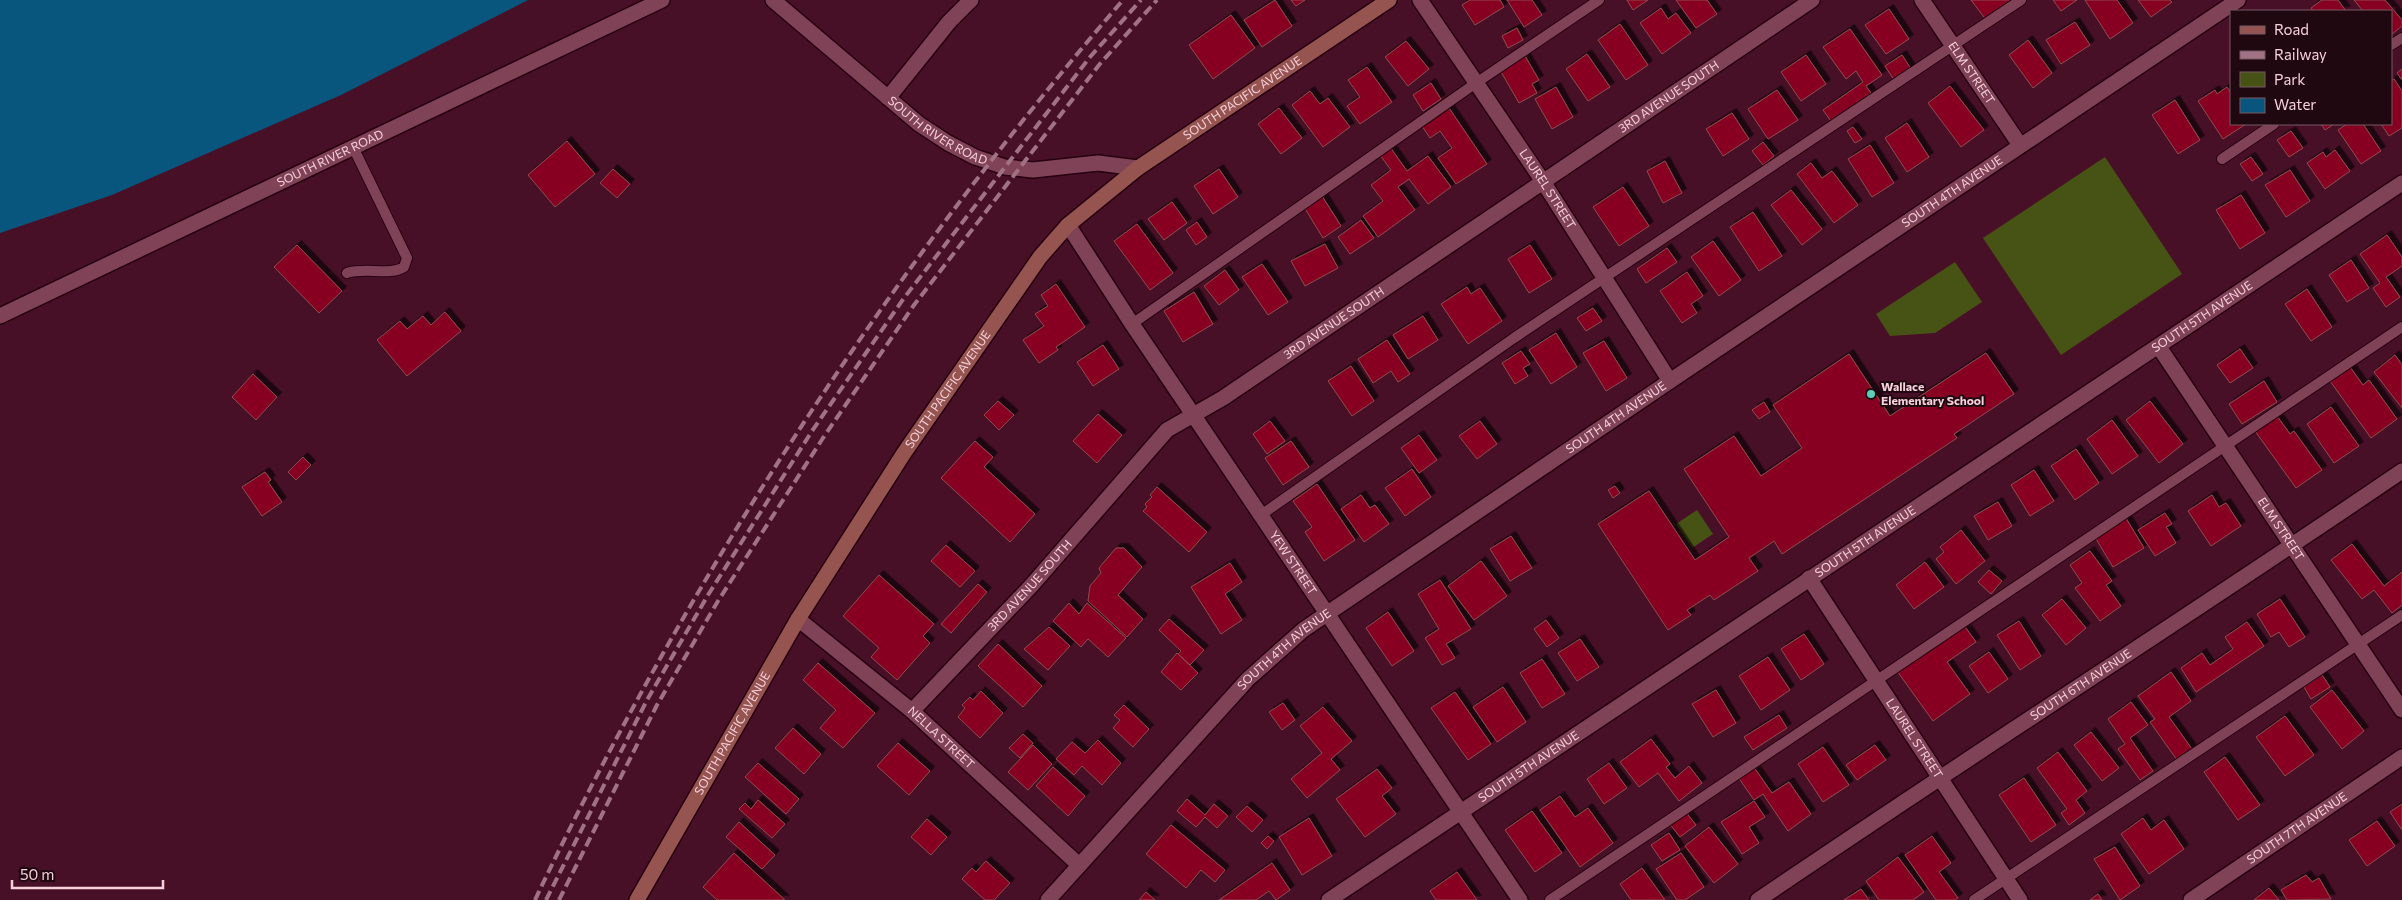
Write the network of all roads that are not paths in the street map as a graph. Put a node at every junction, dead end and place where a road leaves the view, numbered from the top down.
1 (662, 0) edge
2 (773, 0) edge
3 (971, 0) edge
4 (1389, 0) edge
5 (1420, 0) edge
6 (1600, 0) edge
7 (1812, 0) edge
8 (1922, 0) edge
9 (2021, 0) edge
10 (2238, 0) edge
11 (1953, 46) junction
12 (1476, 83) junction
13 (888, 98) junction
14 (2273, 125) edge
15 (2020, 145) junction
16 (353, 147) junction
17 (2222, 159) dead end
18 (1138, 168) junction
19 (1542, 180) junction
20 (2402, 183) edge
21 (1068, 225) junction
22 (347, 273) dead end
23 (1604, 278) junction
24 (0, 316) edge
25 (1132, 324) junction
26 (2402, 327) edge
27 (2159, 347) junction
28 (1670, 380) junction
29 (1194, 414) junction
30 (2225, 447) junction
31 (2402, 471) edge
32 (1261, 515) junction
33 (2292, 546) junction
34 (1809, 578) junction
35 (1328, 614) junction
36 (2402, 615) edge
37 (798, 619) junction
38 (2359, 645) junction
39 (1876, 679) junction
40 (2402, 710) edge
41 (912, 712) junction
42 (2402, 758) edge
43 (1939, 777) junction
44 (1462, 812) junction
45 (1079, 864) junction
46 (2006, 879) junction
47 (637, 900) edge
48 (1048, 900) edge
49 (1329, 900) edge
50 (1520, 900) edge
51 (1550, 900) edge
52 (1758, 900) edge
53 (1974, 900) edge
54 (2020, 900) edge
55 (2191, 900) edge

1 - 16 street, SOUTH RIVER ROAD
2 - 13 street, SOUTH RIVER ROAD
3 - 13 street
4 - 18 street, SOUTH PACIFIC AVENUE
5 - 12 street, LAUREL STREET
6 - 12 lane
7 - 19 street, 3RD AVENUE SOUTH
8 - 11 street, ELM STREET
9 - 11 lane
10 - 15 street, SOUTH 4TH AVENUE
11 - 15 street, ELM STREET
11 - 23 lane
12 - 19 street, LAUREL STREET
12 - 25 lane
13 - 18 street, SOUTH RIVER ROAD
14 - 17 lane
15 - 28 street, SOUTH 4TH AVENUE
16 - 22 lane
16 - 24 street, SOUTH RIVER ROAD
18 - 21 street, SOUTH PACIFIC AVENUE
19 - 23 street, LAUREL STREET
19 - 29 street, 3RD AVENUE SOUTH
20 - 27 street, SOUTH 5TH AVENUE
21 - 25 street, YEW STREET
21 - 37 street, SOUTH PACIFIC AVENUE
23 - 28 street, LAUREL STREET
23 - 32 lane
25 - 29 street, YEW STREET
26 - 30 lane
27 - 30 street, ELM STREET
27 - 34 street, SOUTH 5TH AVENUE
28 - 35 street, SOUTH 4TH AVENUE
29 - 32 street, YEW STREET
29 - 41 street, 3RD AVENUE SOUTH
30 - 33 street, ELM STREET
30 - 39 lane
31 - 33 street, SOUTH 6TH AVENUE
32 - 35 street, YEW STREET
33 - 38 street, ELM STREET
33 - 43 street, SOUTH 6TH AVENUE
34 - 39 street, LAUREL STREET
34 - 44 street, SOUTH 5TH AVENUE
35 - 44 street, YEW STREET
35 - 45 street, SOUTH 4TH AVENUE
36 - 38 lane
37 - 41 street, NELLA STREET
37 - 47 street, SOUTH PACIFIC AVENUE
38 - 40 street, ELM STREET
38 - 46 lane
39 - 43 street, LAUREL STREET
39 - 51 lane
41 - 45 street, NELLA STREET
42 - 55 street, SOUTH 7TH AVENUE
43 - 46 street, LAUREL STREET
43 - 52 street, SOUTH 6TH AVENUE
44 - 49 street, SOUTH 5TH AVENUE
44 - 50 street, YEW STREET
45 - 48 street, SOUTH 4TH AVENUE
46 - 53 lane
46 - 54 street, LAUREL STREET

